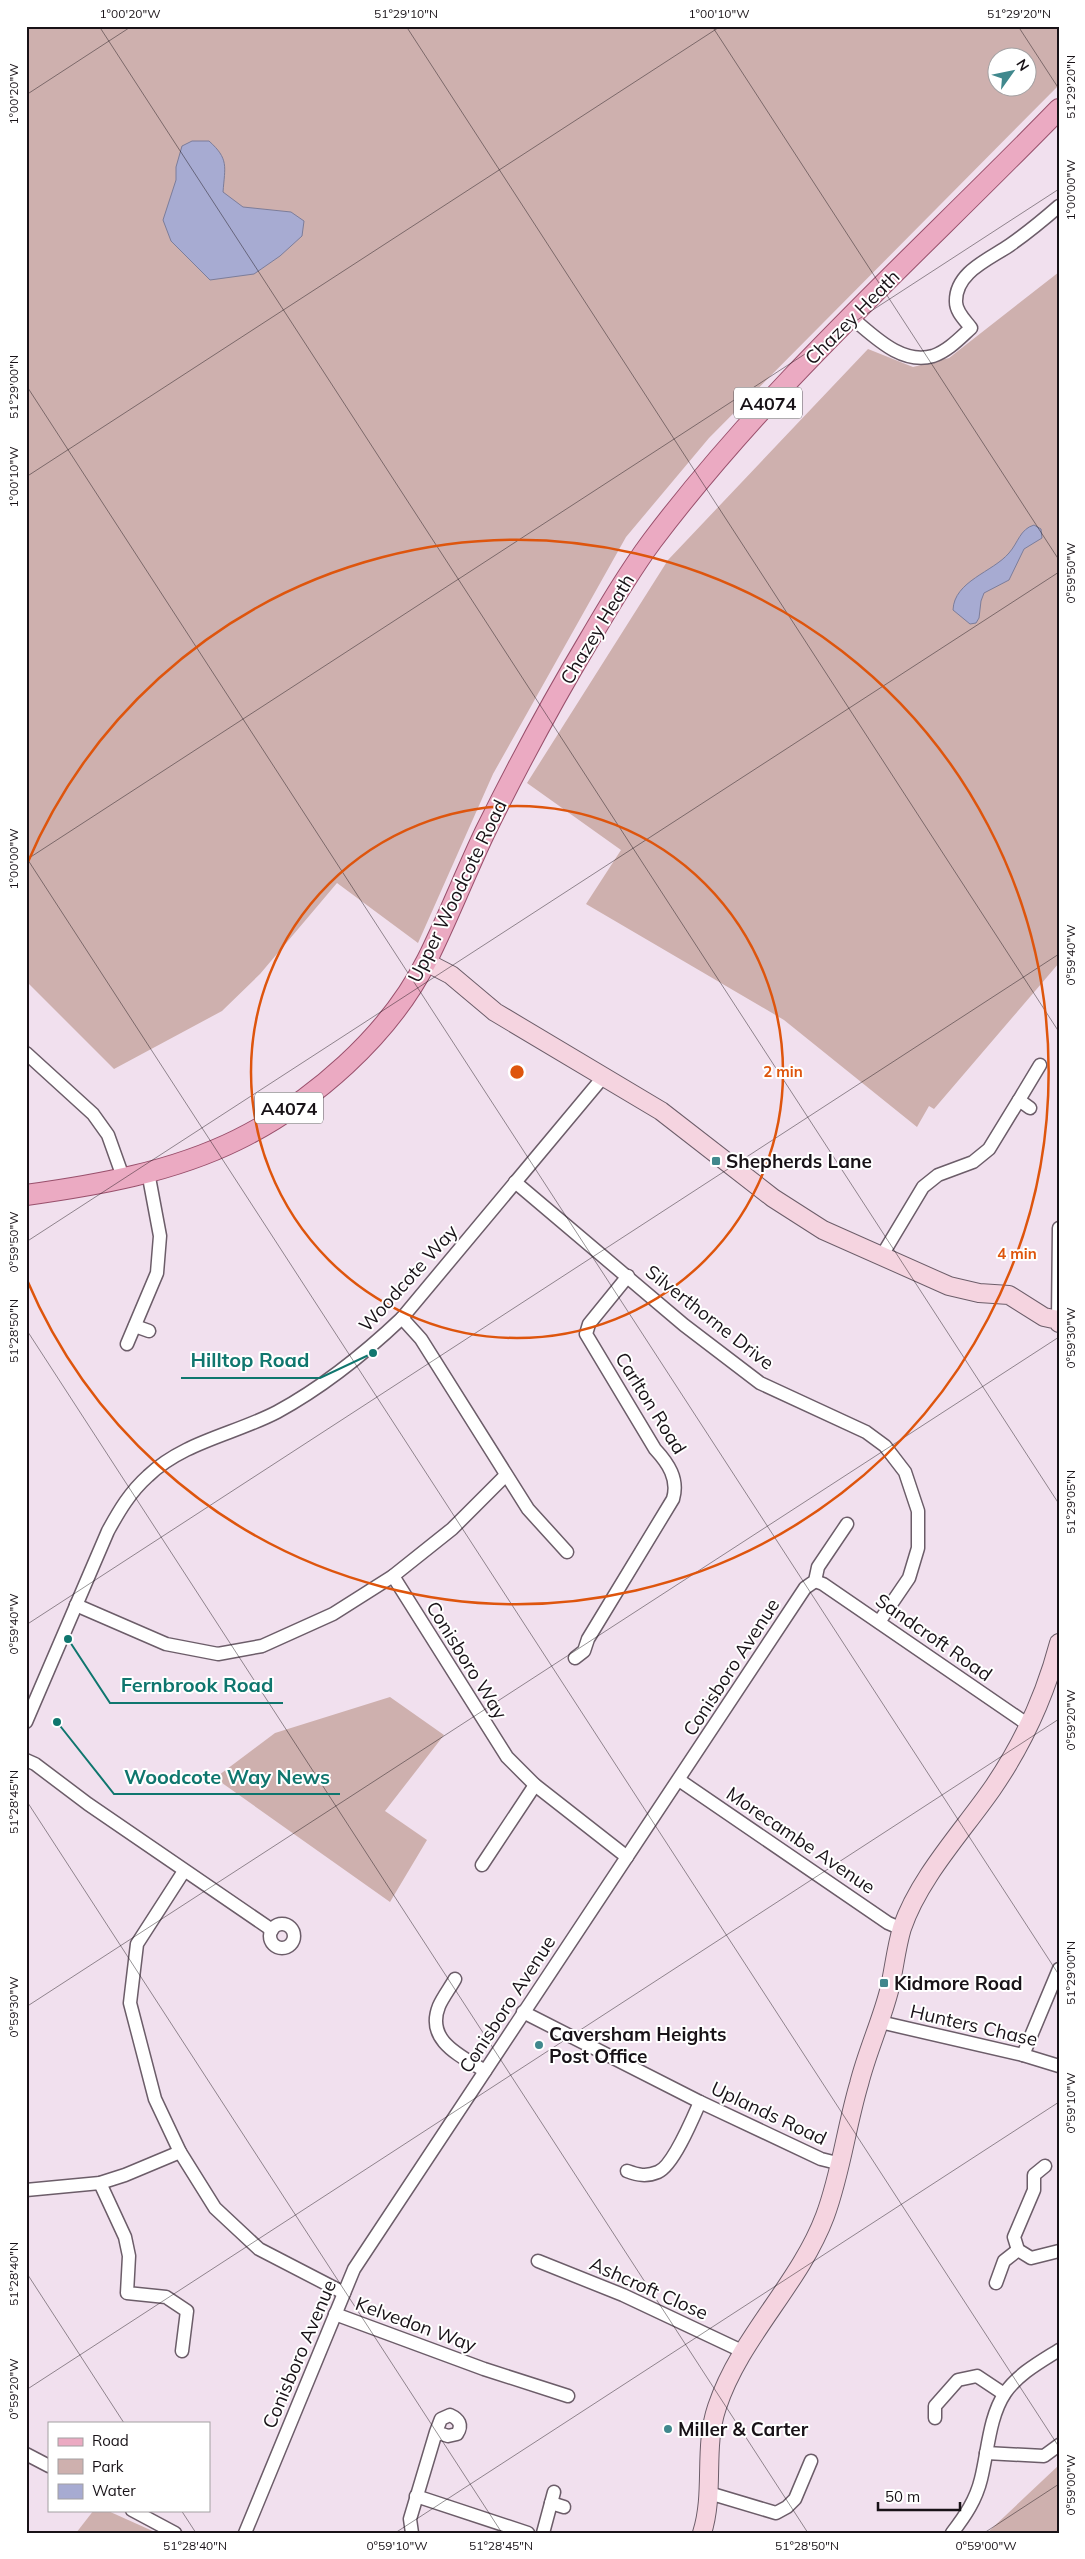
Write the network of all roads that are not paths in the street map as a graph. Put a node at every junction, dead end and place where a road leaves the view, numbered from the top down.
1 (1059, 109) edge
2 (1059, 206) edge
3 (852, 318) junction
4 (532, 740) joint
5 (426, 962) junction
6 (26, 1052) edge
7 (1040, 1065) dead end
8 (604, 1076) junction
9 (1019, 1100) junction
10 (1030, 1108) dead end
11 (148, 1172) junction
12 (123, 1177) junction
13 (516, 1182) junction
14 (26, 1195) edge
15 (1059, 1228) edge
16 (881, 1257) junction
17 (628, 1276) junction
18 (402, 1318) junction
19 (1058, 1322) edge
20 (135, 1326) junction
21 (149, 1331) dead end
22 (127, 1344) dead end
23 (506, 1475) junction
24 (846, 1524) dead end
25 (567, 1552) dead end
26 (393, 1576) junction
27 (816, 1581) junction
28 (76, 1605) junction
29 (878, 1622) junction
30 (1059, 1643) edge
31 (575, 1658) dead end
32 (26, 1722) edge
33 (1030, 1726) junction
34 (26, 1760) edge
35 (679, 1780) junction
36 (535, 1785) junction
37 (627, 1857) junction
38 (482, 1865) dead end
39 (184, 1872) junction
40 (902, 1929) junction
41 (272, 1930) dead end
42 (1059, 1970) edge
43 (455, 1979) dead end
44 (523, 2012) junction
45 (880, 2022) junction
46 (1023, 2055) junction
47 (1059, 2066) edge
48 (485, 2071) junction
49 (700, 2102) junction
50 (180, 2152) junction
51 (841, 2164) junction
52 (1045, 2166) dead end
53 (627, 2171) dead end
54 (100, 2183) junction
55 (26, 2190) edge
56 (1018, 2250) junction
57 (1059, 2251) edge
58 (538, 2261) dead end
59 (996, 2283) dead end
60 (344, 2294) junction
61 (336, 2314) junction
62 (1059, 2350) edge
63 (182, 2351) dead end
64 (744, 2352) junction
65 (1004, 2394) junction
66 (568, 2396) dead end
67 (935, 2418) dead end
68 (436, 2432) dead end
69 (1059, 2444) edge
70 (986, 2453) junction
71 (26, 2454) edge
72 (812, 2460) dead end
73 (48, 2465) edge
74 (709, 2493) junction
75 (416, 2496) junction
76 (556, 2500) dead end
77 (136, 2512) edge
78 (175, 2533) edge
79 (245, 2533) edge
80 (412, 2533) edge
81 (528, 2533) edge
82 (543, 2533) edge
83 (702, 2533) edge
84 (952, 2533) edge

1 - 3 main road, Chazey Heath / A4074
2 - 3 street
3 - 4 main road, Chazey Heath / A4074
4 - 5 main road, Upper Woodcote Road / A4074
5 - 8 street
5 - 11 main road, Upper Woodcote Road / A4074
6 - 12 street
7 - 9 street
8 - 13 street, Woodcote Way
8 - 16 street
9 - 10 street
9 - 16 street
11 - 12 main road, Upper Woodcote Road / A4074
11 - 20 street
12 - 14 main road, Upper Woodcote Road / A4074
13 - 17 street, Silverthorne Drive
13 - 18 street, Woodcote Way
15 - 19 street
16 - 19 street
17 - 29 street, Silverthorne Drive
17 - 31 street, Carlton Road
18 - 23 street
18 - 28 street, Woodcote Way
20 - 21 street
20 - 22 street
23 - 25 street
23 - 26 street
24 - 27 street, Conisboro Avenue
26 - 28 street
26 - 36 street, Conisboro Way
27 - 29 street, Sandcroft Road
27 - 35 street, Conisboro Avenue
28 - 32 street, Woodcote Way
29 - 33 street, Sandcroft Road
30 - 33 street
33 - 40 street
34 - 39 street
35 - 37 street, Conisboro Avenue
35 - 40 street, Morecambe Avenue
36 - 37 street, Conisboro Way
36 - 38 street
37 - 44 street, Conisboro Avenue
39 - 41 street
39 - 50 street
40 - 45 street
42 - 46 street
43 - 48 street
44 - 48 street, Conisboro Avenue
44 - 49 street, Uplands Road
45 - 46 street, Hunters Chase
45 - 51 street
46 - 47 street, Hunters Chase
48 - 60 street, Conisboro Avenue
49 - 51 street, Uplands Road
49 - 53 street
50 - 54 street
50 - 60 street
51 - 64 street
52 - 56 street
54 - 55 street
54 - 63 street
56 - 57 street
56 - 59 street
58 - 64 street, Ashcroft Close
60 - 61 street, Conisboro Avenue
61 - 66 street, Kelvedon Way
61 - 79 street, Conisboro Avenue
62 - 65 street
64 - 74 street
65 - 67 street
65 - 70 street
68 - 75 street
69 - 70 street
70 - 84 street
71 - 73 street
72 - 74 street
74 - 83 street
75 - 80 street
75 - 81 street
76 - 82 street
77 - 78 street

